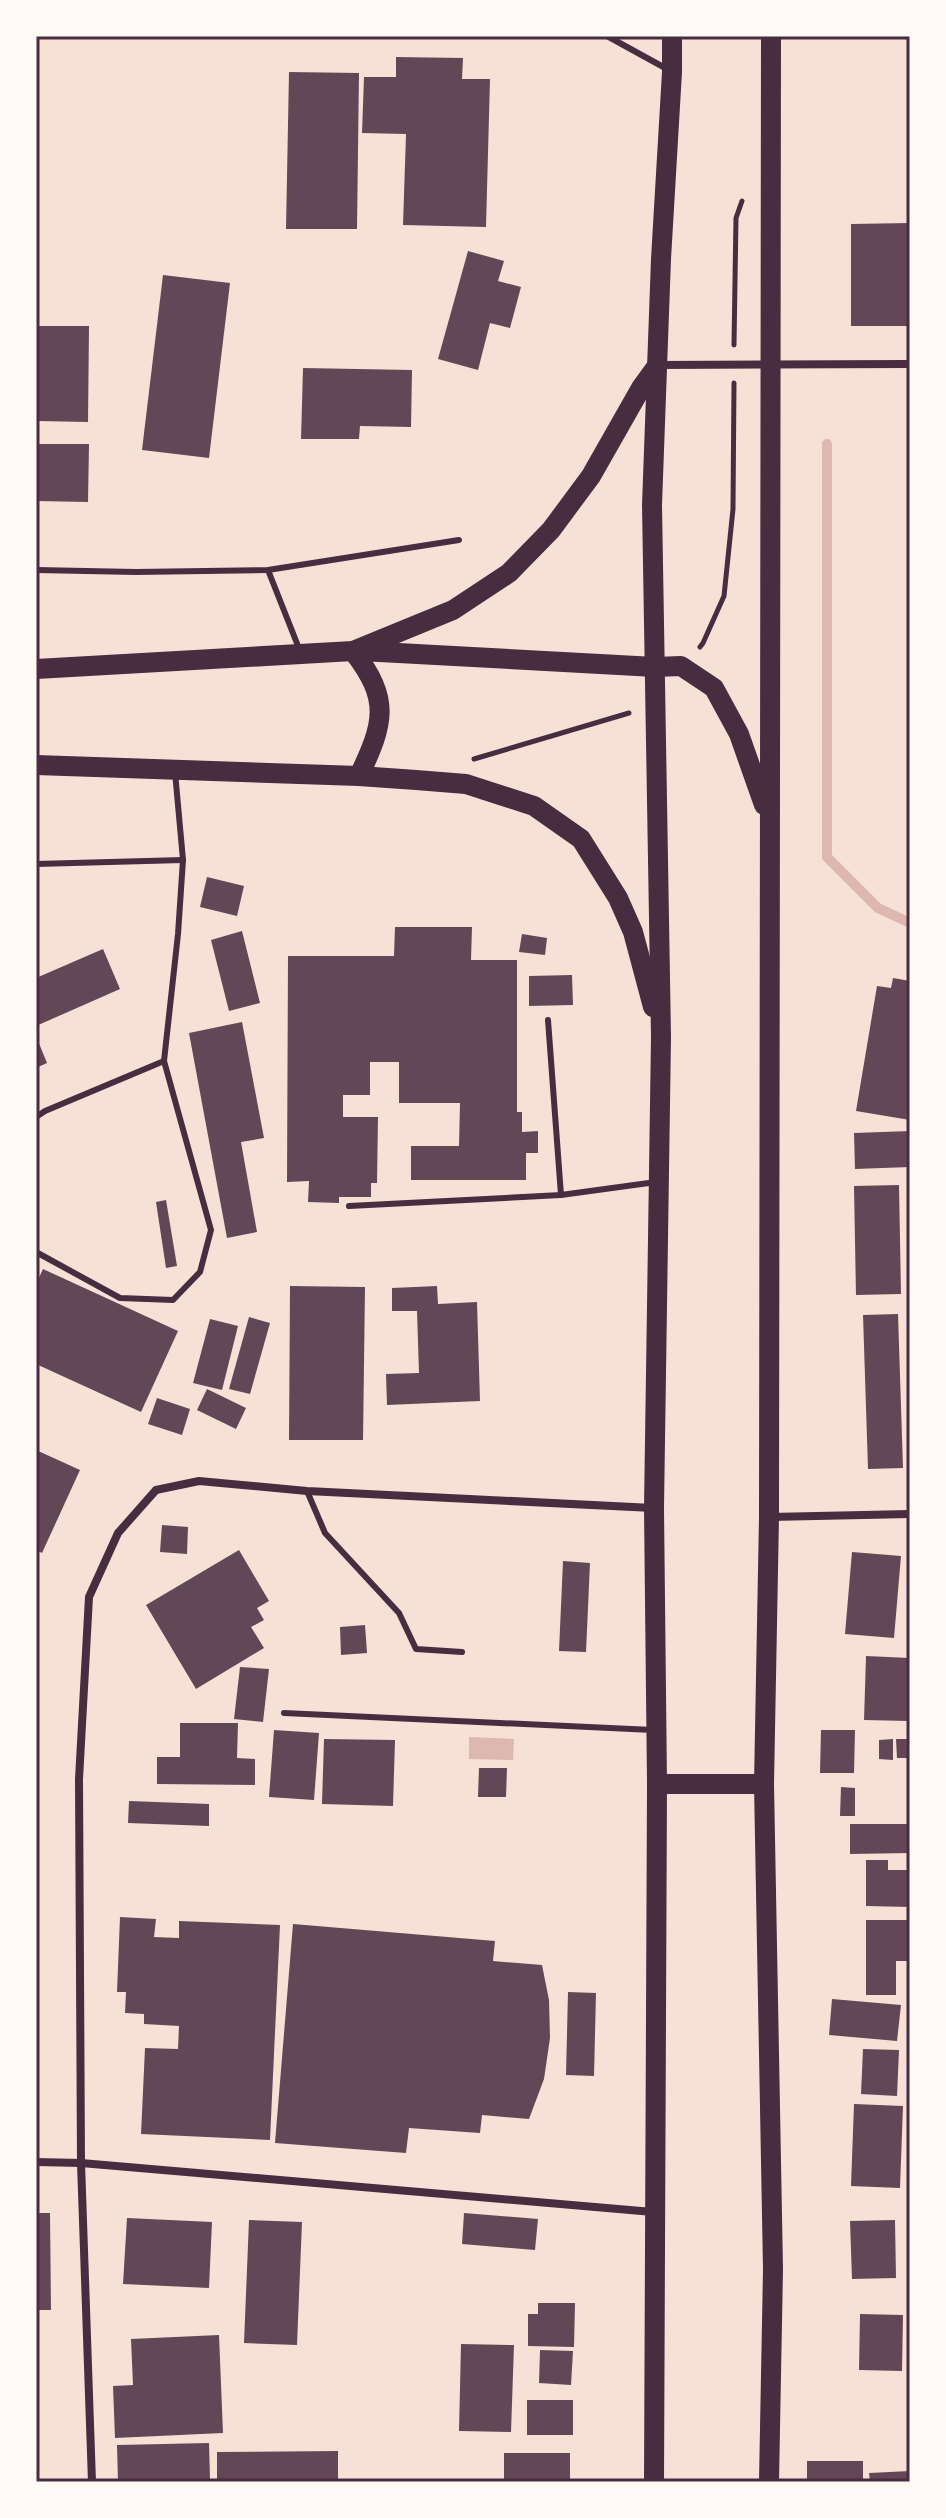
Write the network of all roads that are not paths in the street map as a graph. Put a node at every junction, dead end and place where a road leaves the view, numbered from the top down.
1 (607, 36) edge
2 (672, 36) edge
3 (771, 36) edge
4 (672, 72) junction
5 (770, 364) junction
6 (910, 364) edge
7 (657, 365) junction
8 (459, 540) dead end
9 (36, 570) edge
10 (268, 570) junction
11 (353, 651) junction
12 (302, 654) junction
13 (655, 667) junction
14 (36, 669) edge
15 (36, 765) edge
16 (175, 769) junction
17 (359, 776) junction
18 (770, 819) junction
19 (183, 860) junction
20 (36, 864) edge
21 (548, 1020) dead end
22 (661, 1037) junction
23 (164, 1061) junction
24 (36, 1117) edge
25 (660, 1181) junction
26 (561, 1195) junction
27 (349, 1206) dead end
28 (36, 1252) edge
29 (307, 1491) junction
30 (654, 1508) junction
31 (910, 1514) edge
32 (769, 1517) junction
33 (462, 1652) dead end
34 (284, 1713) dead end
35 (657, 1730) junction
36 (657, 1784) junction
37 (764, 1784) junction
38 (36, 2162) edge
39 (81, 2163) junction
40 (654, 2212) junction
41 (92, 2482) edge
42 (654, 2482) edge
43 (769, 2482) edge

1 - 4 lane
2 - 4 main road
3 - 5 main road
4 - 7 main road
5 - 6 street
5 - 7 street
5 - 18 main road
7 - 11 main road
7 - 13 main road
8 - 10 lane
9 - 10 lane
10 - 12 lane
11 - 12 main road
11 - 13 main road
11 - 17 main road
12 - 14 main road
13 - 18 main road
13 - 22 main road
15 - 16 main road
16 - 17 main road
16 - 19 lane
17 - 22 main road
18 - 32 main road
19 - 20 lane
19 - 23 lane
21 - 26 lane
22 - 25 main road
23 - 24 lane
23 - 28 lane
25 - 26 lane
25 - 30 main road
26 - 27 lane
29 - 30 street
29 - 33 lane
29 - 39 street
30 - 35 main road
31 - 32 street
32 - 37 main road
34 - 35 lane
35 - 36 main road
36 - 37 main road
36 - 40 main road
37 - 43 main road
38 - 39 street
39 - 40 street
39 - 41 street
40 - 42 main road

